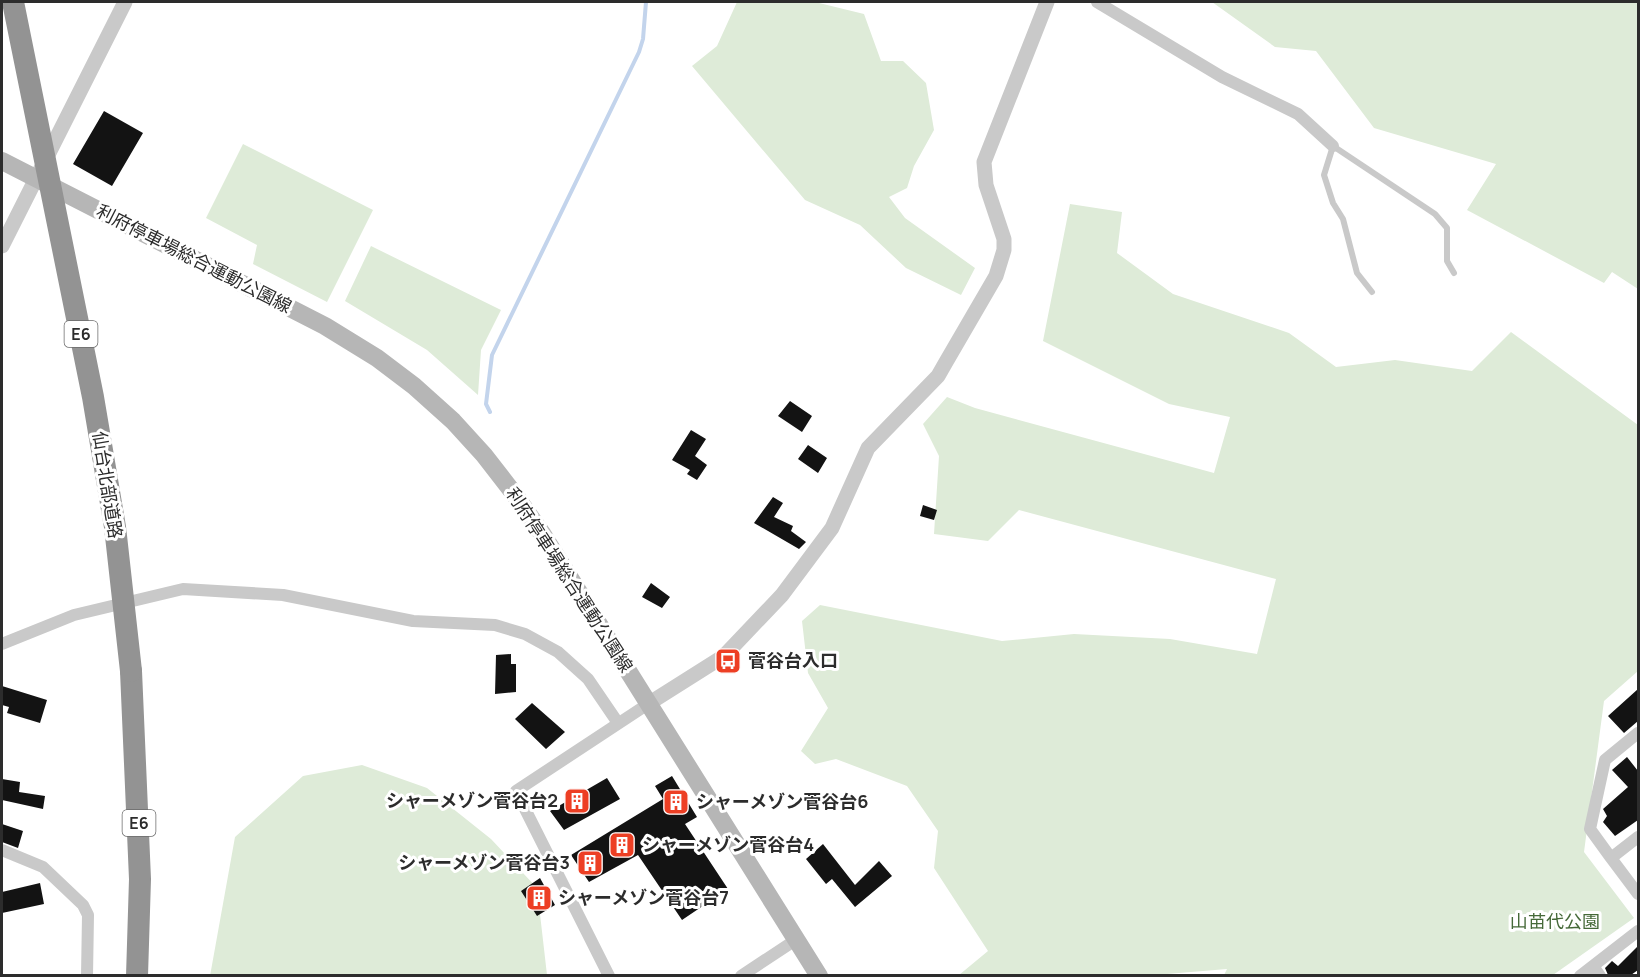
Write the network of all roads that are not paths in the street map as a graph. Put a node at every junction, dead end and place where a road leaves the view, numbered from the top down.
1 (13, 2) edge
2 (125, 2) edge
3 (1047, 2) edge
4 (1096, 2) edge
5 (1333, 146) junction
6 (2, 161) edge
7 (35, 178) junction
8 (2, 246) edge
9 (1454, 273) dead end
10 (1371, 292) dead end
11 (2, 644) edge
12 (648, 704) junction
13 (618, 723) junction
14 (1638, 733) edge
15 (1638, 837) edge
16 (2, 850) edge
17 (1611, 858) junction
18 (1638, 894) edge
19 (1638, 931) edge
20 (797, 939) junction
21 (1596, 970) edge
22 (87, 975) edge
23 (137, 975) edge
24 (609, 975) edge
25 (741, 975) edge
26 (819, 975) edge
27 (1580, 975) edge

1 - 23 highway, 仙台北部道路 / E6, bridge
2 - 7 street
3 - 12 street
4 - 5 street
5 - 9 lane
5 - 10 lane
6 - 7 main road, 利府停車場総合運動公園線
7 - 8 street
7 - 12 main road, 利府停車場総合運動公園線
11 - 13 street
12 - 13 street
12 - 20 main road, 利府停車場総合運動公園線
13 - 24 street
14 - 17 street
15 - 17 street
16 - 22 street
17 - 18 street
19 - 21 street
20 - 25 street
20 - 26 main road, 利府停車場総合運動公園線
21 - 27 street

